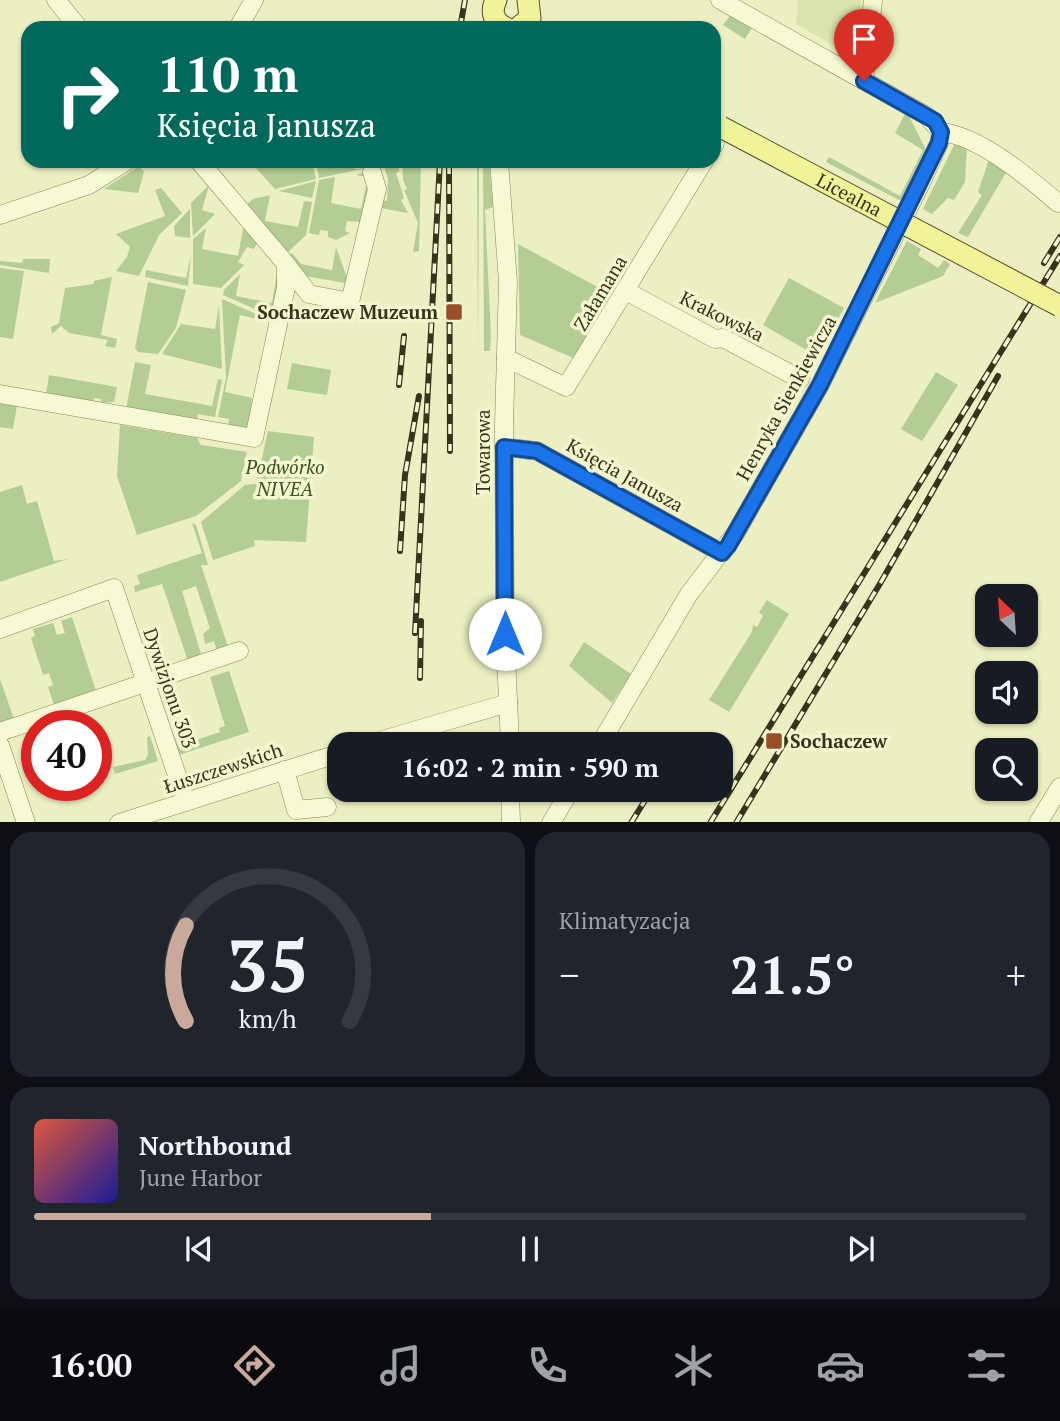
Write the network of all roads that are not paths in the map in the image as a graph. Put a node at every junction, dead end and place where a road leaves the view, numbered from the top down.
1 (57, 0) edge
2 (254, 0) edge
3 (529, 0) edge
4 (720, 0) edge
5 (873, 0) edge
6 (492, 1) edge
7 (74, 21) edge
8 (242, 21) edge
9 (499, 21) edge
10 (525, 21) edge
11 (864, 81) junction
12 (941, 132) junction
13 (721, 136) edge
14 (721, 136) edge
15 (116, 168) edge
16 (205, 168) edge
17 (500, 168) edge
18 (700, 168) edge
19 (372, 172) dead end
20 (1058, 203) edge
21 (0, 215) edge
22 (899, 227) junction
23 (286, 264) junction
24 (626, 291) junction
25 (309, 294) junction
26 (283, 297) junction
27 (1060, 306) edge
28 (506, 358) junction
29 (800, 379) dead end
30 (0, 394) edge
31 (504, 447) junction
32 (722, 553) junction
33 (0, 629) edge
34 (239, 651) dead end
35 (146, 682) junction
36 (508, 704) junction
37 (0, 732) edge
38 (411, 732) edge
39 (509, 732) edge
40 (607, 732) edge
41 (0, 745) edge
42 (327, 757) edge
43 (285, 770) junction
44 (1060, 788) edge
45 (186, 802) junction
46 (510, 802) edge
47 (563, 802) edge
48 (327, 807) dead end
49 (26, 822) edge
50 (119, 822) edge
51 (511, 822) edge
52 (551, 822) edge
53 (1038, 822) edge

1 - 7 street
2 - 8 street
3 - 10 main road
4 - 11 street
5 - 11 street
6 - 9 main road
11 - 12 street
12 - 20 street
12 - 22 street, Henryka Sienkiewicza
13 - 22 street, Licealna
14 - 27 main road, Licealna, bridge
15 - 21 street
16 - 23 street
17 - 28 street, Towarowa
18 - 24 street, Załamana
19 - 25 street
22 - 32 street, Henryka Sienkiewicza
23 - 25 street
23 - 26 street
24 - 28 street, Załamana
24 - 29 street, Krakowska
25 - 26 street
26 - 30 street
28 - 31 street, Towarowa
31 - 32 street, Księcia Janusza
31 - 36 street, Towarowa
32 - 40 street, Henryka Sienkiewicza
33 - 35 street, Dywizjonu 303
34 - 35 street
35 - 37 street
35 - 45 street, Dywizjonu 303
36 - 38 street
36 - 39 street, Towarowa
41 - 49 street
42 - 43 street, Łuszczewskich
43 - 45 street, Łuszczewskich
43 - 48 street
44 - 53 street
45 - 50 street, Łuszczewskich
46 - 51 street
47 - 52 street

